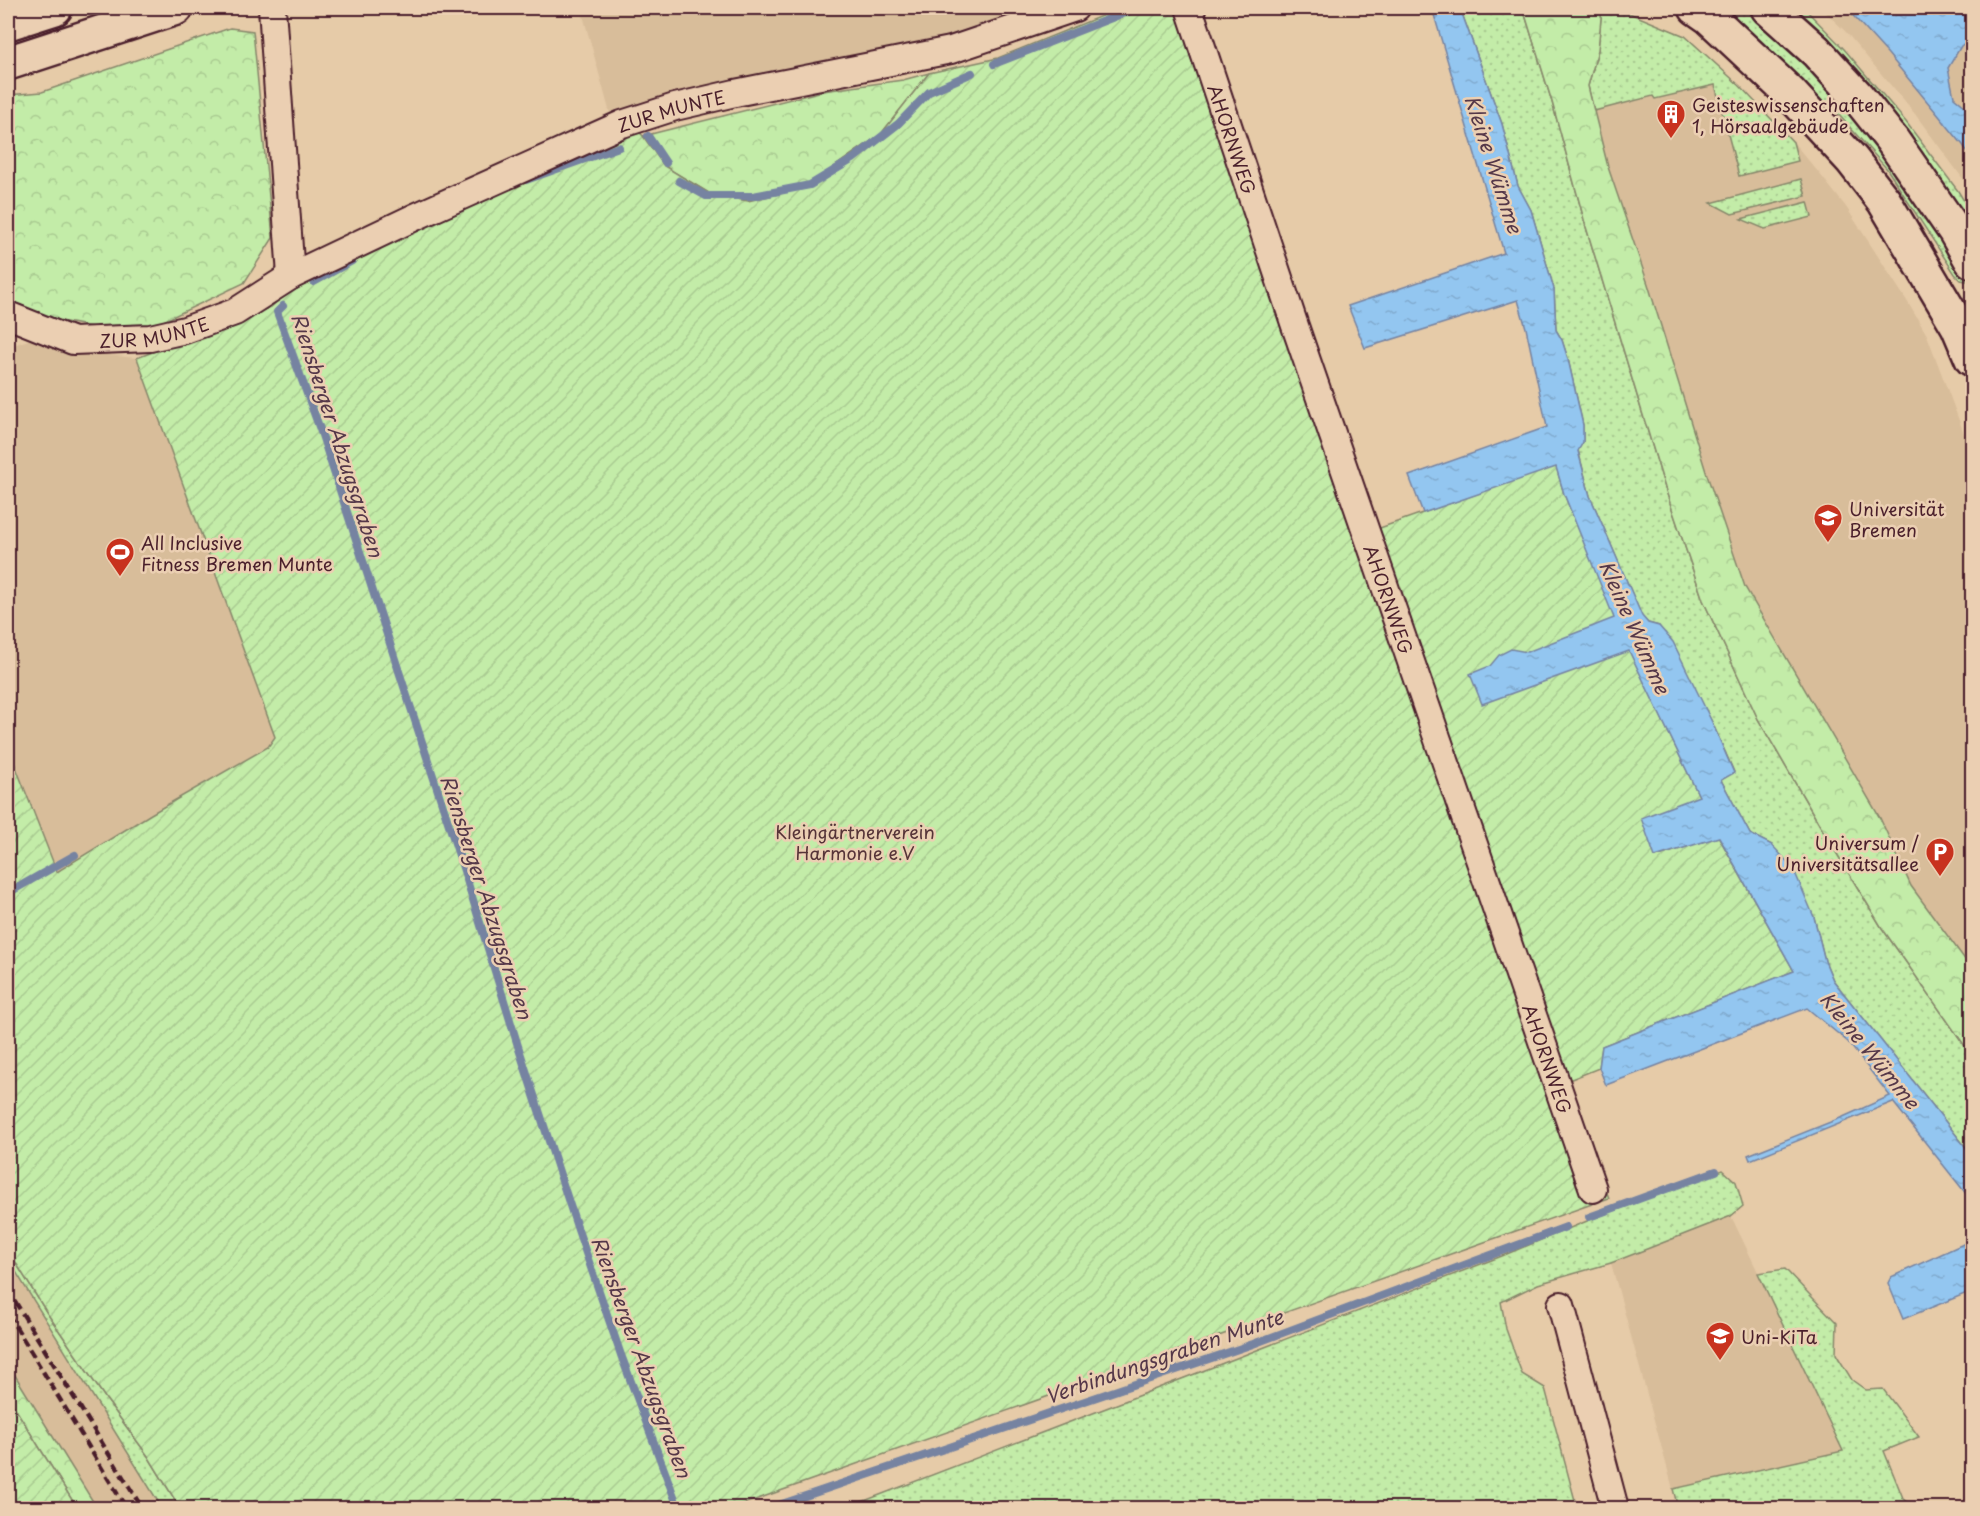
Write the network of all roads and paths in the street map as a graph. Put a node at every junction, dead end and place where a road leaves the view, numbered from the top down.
1 (55, 8) edge
2 (176, 8) edge
3 (272, 8) edge
4 (1075, 8) edge
5 (1189, 8) edge
6 (1696, 8) edge
7 (1768, 8) edge
8 (8, 23) edge
9 (8, 63) edge
10 (1972, 261) edge
11 (291, 276) junction
12 (8, 315) edge
13 (1965, 322) edge
14 (1972, 359) edge
15 (1593, 1190) dead end
16 (1561, 1305) dead end
17 (1615, 1509) edge

1 - 8 main road
2 - 9 main road
3 - 11 street
4 - 11 street, ZUR MUNTE
5 - 15 street, AHORNWEG
6 - 13 main road
7 - 10 main road
11 - 12 street, ZUR MUNTE
13 - 14 main road
16 - 17 street

